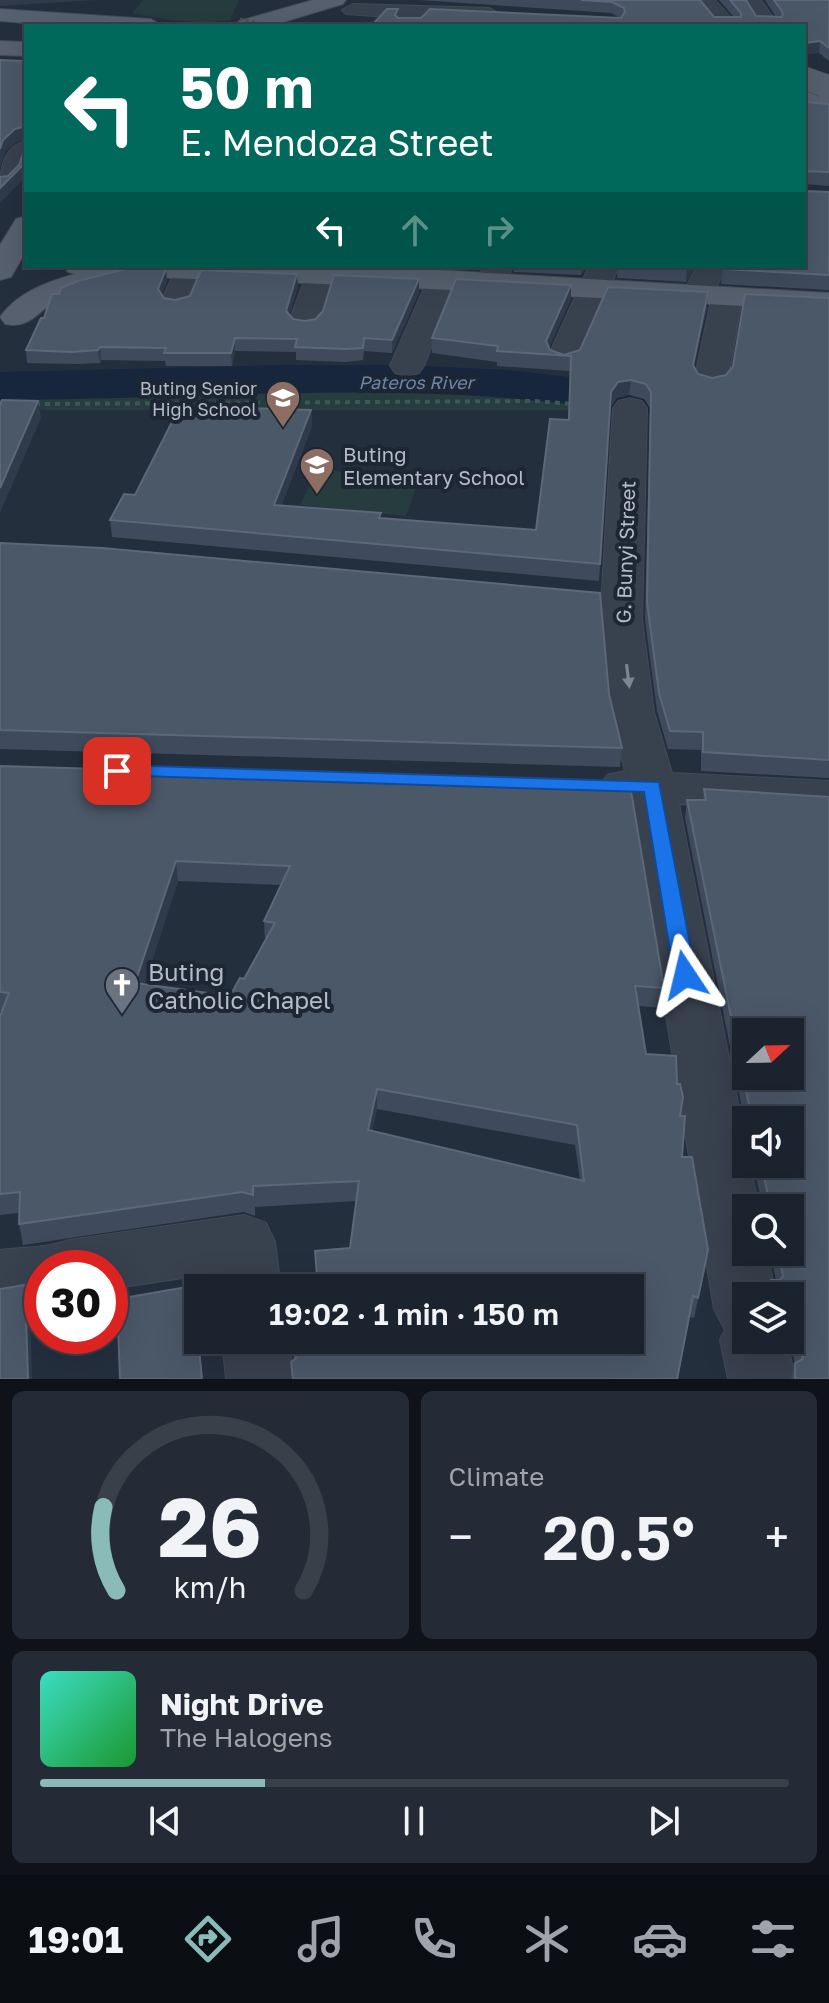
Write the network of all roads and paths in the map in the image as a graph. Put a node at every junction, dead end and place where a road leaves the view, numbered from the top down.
1 (703, 0) edge
2 (751, 0) edge
3 (345, 11) edge
4 (516, 16) edge
5 (415, 19) edge
6 (282, 20) edge
7 (0, 21) edge
8 (243, 23) edge
9 (49, 24) edge
10 (91, 24) edge
11 (725, 24) edge
12 (767, 24) edge
13 (24, 27) edge
14 (0, 35) edge
15 (24, 38) edge
16 (0, 48) edge
17 (24, 49) edge
18 (0, 62) edge
19 (24, 63) edge
20 (806, 76) edge
21 (829, 76) edge
22 (806, 77) edge
23 (806, 86) edge
24 (829, 92) edge
25 (806, 95) edge
26 (806, 102) edge
27 (806, 109) edge
28 (829, 111) edge
29 (24, 151) edge
30 (0, 181) edge
31 (24, 216) edge
32 (24, 228) edge
33 (8, 255) edge
34 (42, 268) edge
35 (114, 268) edge
36 (249, 268) edge
37 (712, 268) edge
38 (131, 269) junction
39 (189, 271) junction
40 (388, 271) edge
41 (320, 273) junction
42 (495, 274) edge
43 (598, 277) edge
44 (443, 279) junction
45 (712, 296) junction
46 (177, 300) edge
47 (829, 302) edge
48 (305, 322) edge
49 (564, 357) edge
50 (407, 366) dead end
51 (711, 381) edge
52 (31, 404) edge
53 (630, 408) joint
54 (589, 785) edge
55 (652, 786) junction
56 (829, 797) edge
57 (246, 1265) edge
58 (128, 1267) edge
59 (24, 1275) edge
60 (0, 1278) edge
61 (741, 1282) edge
62 (257, 1354) edge
63 (756, 1354) edge
64 (260, 1379) edge
65 (762, 1379) edge

1 - 11 street
2 - 12 street
3 - 5 street
3 - 6 main road
4 - 5 street
6 - 8 main road
6 - 8 path, bridge
7 - 9 main road
7 - 10 main road
7 - 13 main road
14 - 15 main road
16 - 17 main road
18 - 19 street
20 - 21 main road
22 - 24 main road, bridge
23 - 24 main road
24 - 25 main road
24 - 26 main road
27 - 28 main road
29 - 30 street
31 - 33 main road
32 - 33 main road
34 - 38 main road
35 - 38 main road
36 - 39 main road
36 - 41 main road
37 - 45 street
38 - 39 main road
39 - 46 street
40 - 41 main road
40 - 44 main road
41 - 48 street
42 - 43 main road
42 - 44 main road
43 - 45 main road
43 - 49 street
44 - 50 street
45 - 47 main road
45 - 51 street
52 - 53 path
53 -> 55 street, G. Bunyi Street
54 - 55 street
55 - 56 street
55 - 61 street, G. Bunyi Street
57 - 58 street
59 - 60 street
62 - 64 street
63 - 65 street

